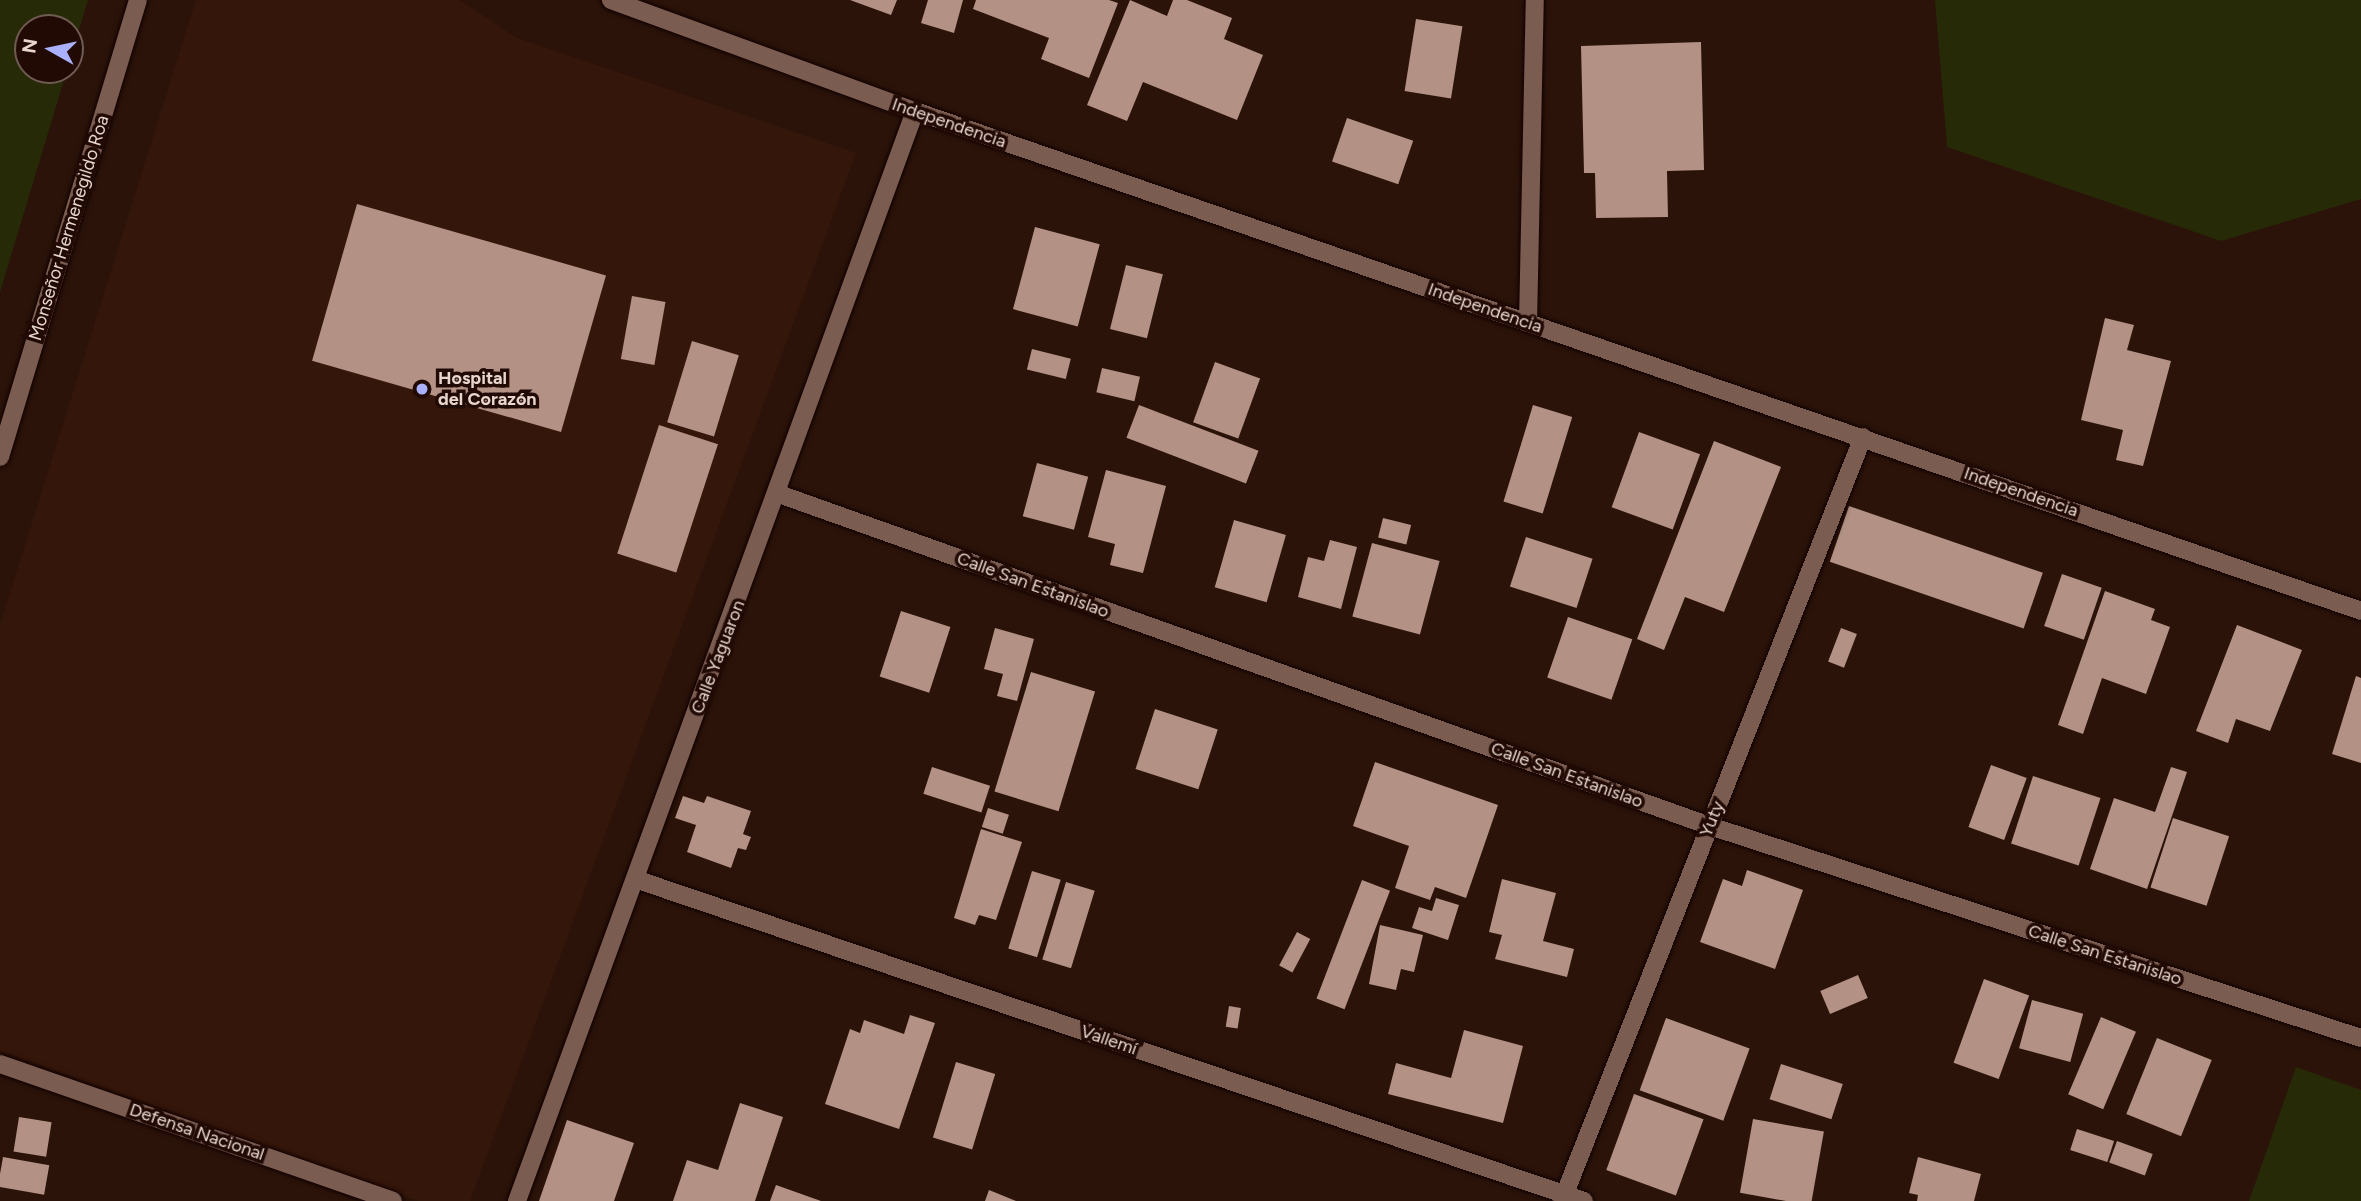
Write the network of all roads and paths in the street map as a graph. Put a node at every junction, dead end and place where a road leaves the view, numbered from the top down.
1 (138, 0) edge
2 (611, 0) edge
3 (1535, 0) edge
4 (915, 111) junction
5 (1528, 323) junction
6 (1863, 437) junction
7 (0, 457) edge
8 (779, 494) junction
9 (2361, 611) edge
10 (1710, 826) junction
11 (635, 879) junction
12 (2361, 1038) edge
13 (0, 1064) edge
14 (1563, 1198) edge
15 (393, 1201) edge
16 (517, 1201) edge
17 (1584, 1201) edge

1 - 7 street, Monseñor Hermenegildo Roa
2 - 4 street, Independencia
3 - 5 street
4 - 5 street, Independencia
4 - 8 street, Calle Yaguaron
5 - 6 street, Independencia
6 - 9 street, Independencia
6 - 10 street, Yuty
8 - 10 street, Calle San Estanislao
8 - 11 street, Calle Yaguaron
10 - 12 street, Calle San Estanislao
10 - 14 street, Yuty
11 - 14 street, Vallemí
11 - 16 street, Calle Yaguaron
13 - 15 street, Defensa Nacional
14 - 17 street, Vallemí

